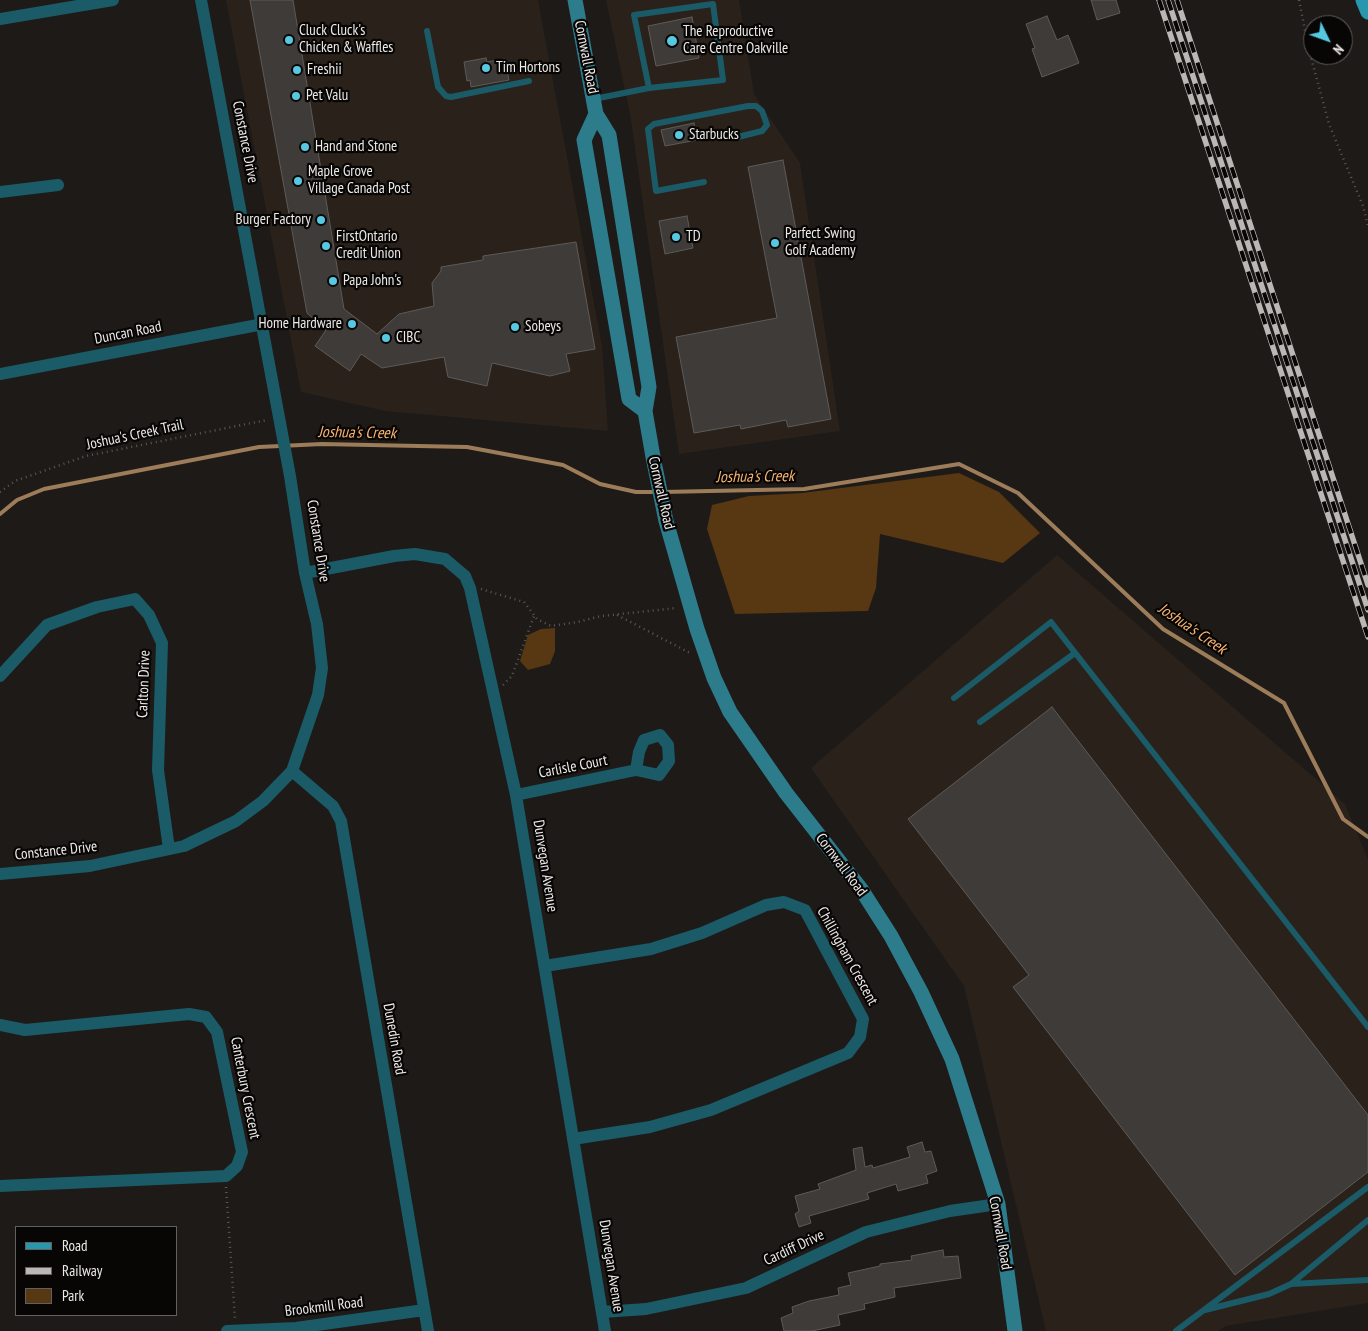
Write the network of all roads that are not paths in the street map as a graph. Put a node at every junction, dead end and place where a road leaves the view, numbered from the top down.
1 (113, 0) edge
2 (201, 0) edge
3 (575, 0) edge
4 (1363, 0) edge
5 (1368, 12) edge
6 (0, 19) edge
7 (427, 31) dead end
8 (529, 81) dead end
9 (649, 88) junction
10 (594, 99) junction
11 (596, 114) junction
12 (734, 138) dead end
13 (704, 182) dead end
14 (58, 185) dead end
15 (0, 192) edge
16 (263, 324) junction
17 (0, 374) edge
18 (645, 410) junction
19 (305, 573) junction
20 (1075, 653) junction
21 (0, 676) edge
22 (954, 698) dead end
23 (980, 722) dead end
24 (636, 770) dead end
25 (292, 771) junction
26 (516, 794) junction
27 (168, 849) junction
28 (0, 874) edge
29 (545, 966) junction
30 (0, 1025) edge
31 (1368, 1028) edge
32 (573, 1139) junction
33 (0, 1186) edge
34 (1368, 1187) edge
35 (998, 1204) junction
36 (1368, 1220) edge
37 (1368, 1280) edge
38 (1291, 1284) junction
39 (424, 1310) junction
40 (1202, 1311) junction
41 (603, 1312) junction
42 (227, 1331) edge
43 (236, 1331) edge
44 (428, 1331) edge
45 (605, 1331) edge
46 (1015, 1331) edge
47 (1176, 1331) edge

1 - 6 street
2 - 16 street, Constance Drive
3 - 10 main road, Cornwall Road
4 - 5 main road
7 - 8 lane
9 - 9 lane
9 - 10 lane
10 - 11 main road, Cornwall Road
11 - 18 main road, Cornwall Road
11 - 18 main road, Cornwall Road
12 - 13 lane
14 - 15 street
16 - 17 street, Duncan Road
16 - 19 street, Constance Drive
18 - 35 main road, Cornwall Road
19 - 25 street, Constance Drive
19 - 26 street, Dunvegan Avenue
20 - 22 lane
20 - 23 lane
20 - 31 lane
21 - 27 street, Carlton Drive
24 - 26 street, Carlisle Court
25 - 27 street, Constance Drive
25 - 39 street, Dunedin Road
26 - 29 street, Dunvegan Avenue
27 - 28 street, Constance Drive
29 - 32 street, Dunvegan Avenue
29 - 32 street, Chillingham Crescent
30 - 33 street, Canterbury Crescent
32 - 41 street, Dunvegan Avenue
34 - 40 lane
35 - 41 street, Cardiff Drive
35 - 46 main road, Cornwall Road
36 - 38 lane
37 - 38 lane
38 - 40 lane
39 - 43 street, Brookmill Road
39 - 44 street, Dunedin Road
40 - 47 lane
41 - 45 street, Dunvegan Avenue
42 - 43 street, Brookmill Road

